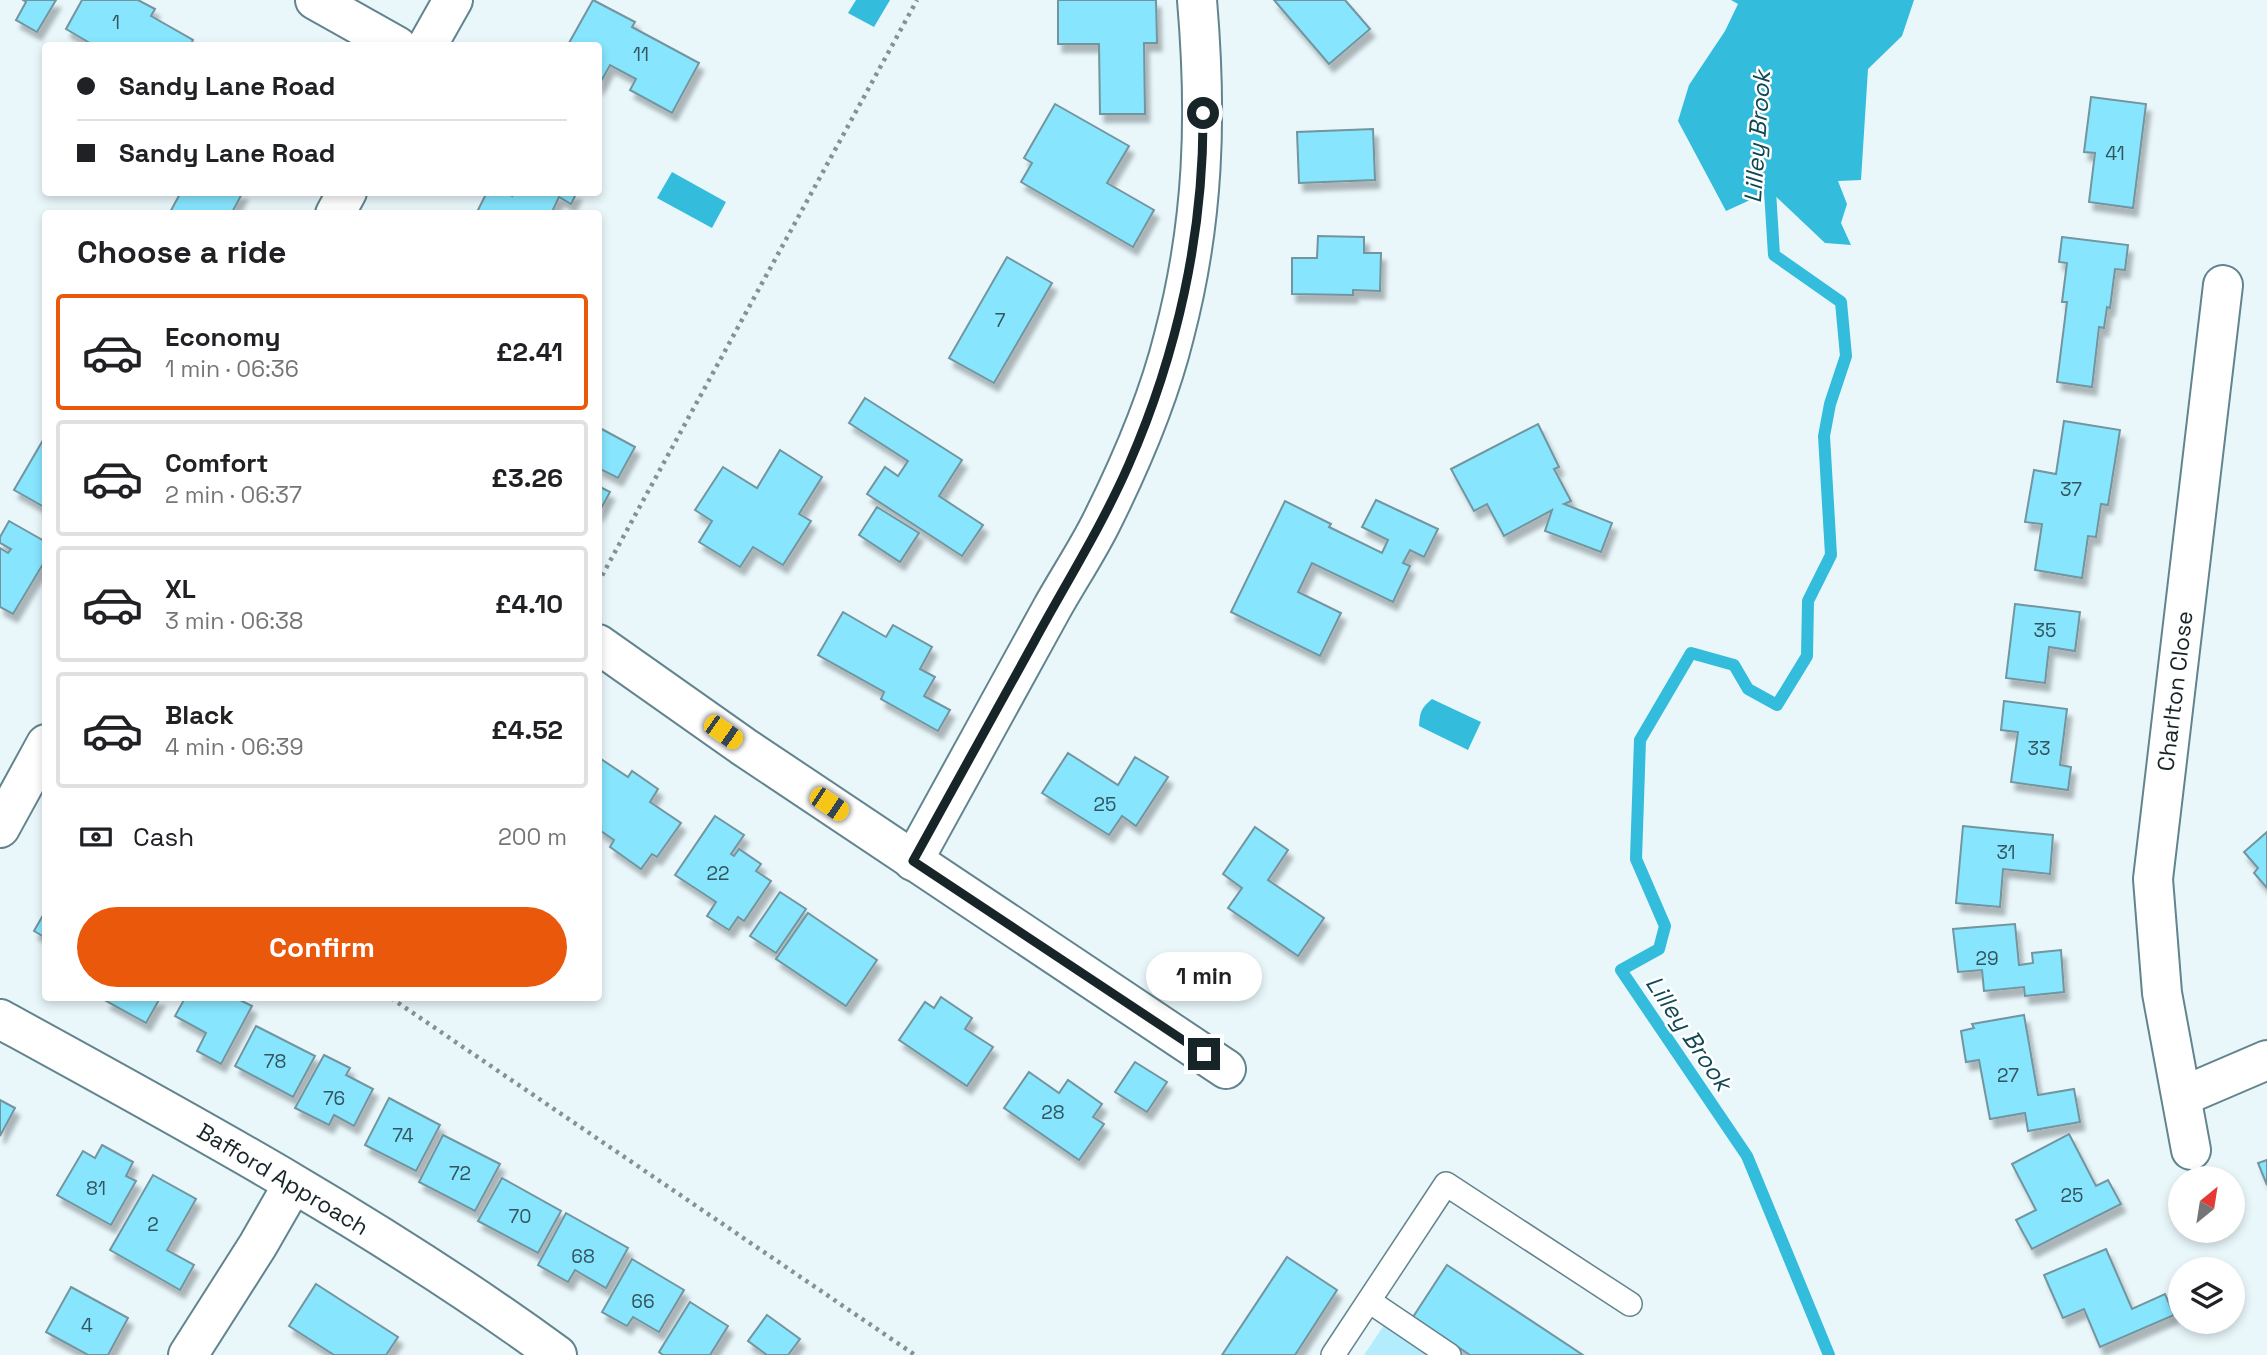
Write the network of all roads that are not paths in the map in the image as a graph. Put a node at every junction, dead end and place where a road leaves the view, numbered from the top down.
1 (315, 0) edge
2 (453, 0) edge
3 (1197, 0) edge
4 (390, 42) edge
5 (430, 42) edge
6 (2223, 285) dead end
7 (602, 647) edge
8 (42, 751) edge
9 (0, 828) edge
10 (913, 861) junction
11 (0, 1018) edge
12 (2267, 1060) edge
13 (1226, 1069) dead end
14 (2183, 1096) junction
15 (2191, 1150) dead end
16 (293, 1184) junction
17 (1369, 1301) junction
18 (1630, 1304) dead end
19 (188, 1355) edge
20 (557, 1355) edge
21 (1333, 1355) edge
22 (1449, 1355) edge

1 - 4 street
2 - 5 street
3 - 10 street
6 - 14 street, Charlton Close
7 - 10 street
8 - 9 street
10 - 13 street
11 - 16 street, Bafford Approach
12 - 14 street
14 - 15 street, Charlton Close
16 - 19 street
16 - 20 street, Bafford Approach
17 - 18 lane
17 - 21 lane
17 - 22 lane

